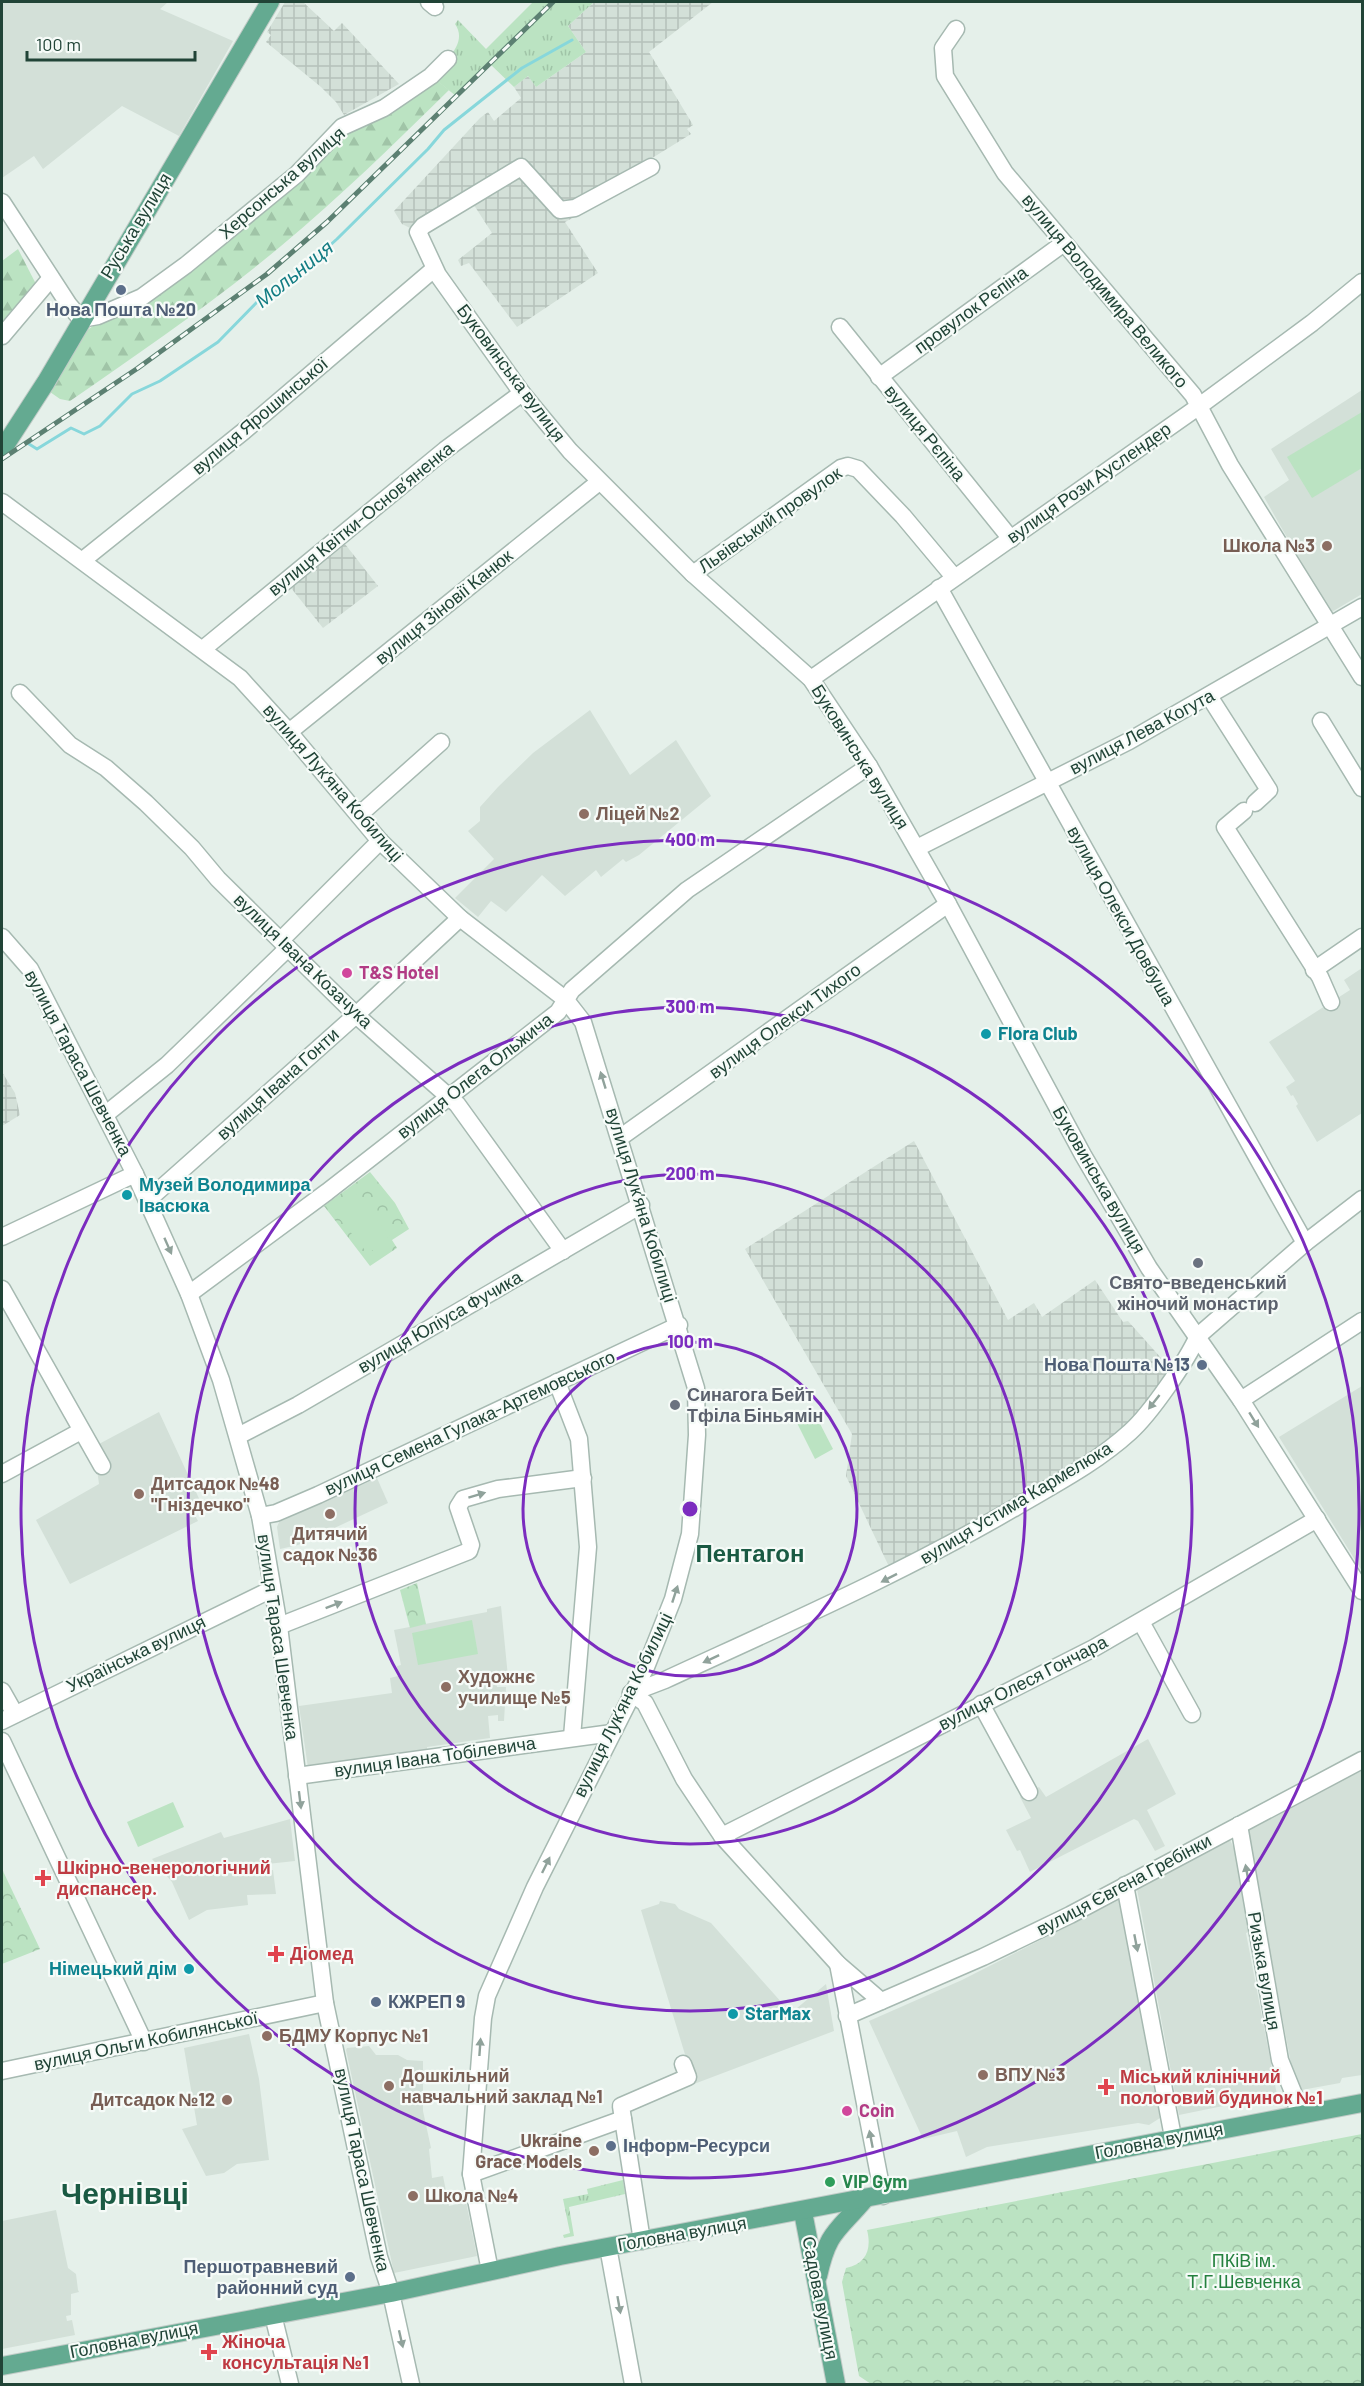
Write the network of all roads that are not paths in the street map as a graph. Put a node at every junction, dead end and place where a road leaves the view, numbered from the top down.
1 (270, 2) edge
2 (956, 29) dead end
3 (448, 59) dead end
4 (651, 167) dead end
5 (2, 202) edge
6 (1064, 243) junction
7 (434, 269) junction
8 (51, 278) junction
9 (1362, 282) edge
10 (81, 319) junction
11 (840, 327) dead end
12 (2, 336) edge
13 (879, 377) junction
14 (522, 393) junction
15 (1198, 407) junction
16 (6, 443) edge
17 (599, 482) junction
18 (2, 502) edge
19 (1011, 539) junction
20 (83, 560) junction
21 (693, 574) junction
22 (954, 577) junction
23 (939, 588) junction
24 (1362, 607) edge
25 (1330, 624) junction
26 (203, 649) junction
27 (1362, 677) edge
28 (811, 679) junction
29 (20, 693) dead end
30 (1209, 696) junction
31 (1321, 721) dead end
32 (289, 732) junction
33 (441, 742) dead end
34 (869, 766) junction
35 (1046, 783) junction
36 (1362, 788) edge
37 (359, 815) junction
38 (380, 842) junction
39 (917, 848) junction
40 (948, 904) junction
41 (460, 918) junction
42 (2, 937) edge
43 (1362, 937) edge
44 (284, 944) junction
45 (1314, 970) junction
46 (565, 999) junction
47 (1331, 1002) dead end
48 (356, 1015) junction
49 (450, 1097) junction
50 (106, 1114) junction
51 (621, 1137) junction
52 (135, 1174) junction
53 (1362, 1199) edge
54 (148, 1200) junction
55 (641, 1205) junction
56 (2, 1237) edge
57 (1305, 1243) junction
58 (562, 1251) junction
59 (2, 1289) edge
60 (189, 1294) junction
61 (1362, 1321) edge
62 (679, 1325) junction
63 (1198, 1336) junction
64 (557, 1382) junction
65 (1241, 1400) junction
66 (81, 1431) junction
67 (238, 1436) junction
68 (102, 1466) dead end
69 (2, 1474) edge
70 (583, 1478) junction
71 (260, 1516) junction
72 (1317, 1519) junction
73 (272, 1588) junction
74 (1362, 1591) edge
75 (1141, 1622) junction
76 (279, 1626) junction
77 (2, 1691) edge
78 (631, 1693) junction
79 (981, 1704) junction
80 (1192, 1714) dead end
81 (8, 1717) edge
82 (612, 1733) junction
83 (572, 1737) junction
84 (2, 1741) edge
85 (1362, 1760) edge
86 (297, 1776) junction
87 (1029, 1792) dead end
88 (1239, 1825) junction
89 (722, 1836) junction
90 (1125, 1886) junction
91 (838, 1964) junction
92 (881, 2001) junction
93 (326, 2003) junction
94 (847, 2016) junction
95 (144, 2042) junction
96 (683, 2064) dead end
97 (2, 2071) edge
98 (1362, 2103) edge
99 (1298, 2114) junction
100 (623, 2119) junction
101 (1173, 2137) junction
102 (471, 2174) junction
103 (883, 2196) junction
104 (864, 2200) junction
105 (809, 2211) junction
106 (832, 2234) junction
107 (642, 2241) junction
108 (608, 2247) junction
109 (490, 2271) junction
110 (816, 2283) junction
111 (391, 2293) junction
112 (273, 2315) junction
113 (2, 2366) edge
114 (290, 2385) edge
115 (411, 2385) edge
116 (633, 2385) edge
117 (836, 2385) edge

1 - 10 main road, Руська вулиця
2 - 6 street, вулиця Володимира Великого
3 - 10 street, Херсонська вулиця
4 - 7 street, Буковинська вулиця
5 - 8 street
6 - 13 street, провулок Рєпіна
6 - 15 street, вулиця Володимира Великого
7 - 14 street, Буковинська вулиця
7 - 20 street, вулиця Ярошинської
8 - 10 street
8 - 12 street
9 - 15 street, вулиця Рози Ауслендер
10 - 16 main road, Руська вулиця
11 - 13 street, вулиця Рєпіна
13 - 19 street, вулиця Рєпіна
14 - 17 street, Буковинська вулиця
14 - 26 street, вулиця Квітки-Основʼяненка
15 - 19 street, вулиця Рози Ауслендер
15 - 25 street, вулиця Володимира Великого
17 - 21 street, Буковинська вулиця
17 - 32 street, вулиця Зіновії Канюк
18 - 20 street, вулиця Лукʼяна Кобилиці
19 - 22 street, вулиця Рози Ауслендер
20 - 26 street, вулиця Лукʼяна Кобилиці
21 - 22 street, Львівський провулок
21 - 28 street, Буковинська вулиця
22 - 23 street, вулиця Рози Ауслендер
23 - 28 street, вулиця Рози Ауслендер
23 - 35 street, вулиця Олекси Довбуша
24 - 25 street, вулиця Лева Когута
25 - 27 street, вулиця Володимира Великого
25 - 30 street, вулиця Лева Когута
26 - 32 street, вулиця Лукʼяна Кобилиці
28 - 34 street, Буковинська вулиця
29 - 44 street, вулиця Івана Козачука
30 - 35 street, вулиця Лева Когута
30 - 45 street
31 - 36 street
32 - 37 street, вулиця Лукʼяна Кобилиці
33 - 37 street
34 - 39 street, Буковинська вулиця
34 - 46 street, вулиця Олега Ольжича
35 - 39 street, вулиця Лева Когута
35 - 57 street, вулиця Олекси Довбуша
37 - 38 street, вулиця Лукʼяна Кобилиці
38 - 41 street, вулиця Лукʼяна Кобилиці
38 - 44 street
39 - 40 street, Буковинська вулиця
40 - 51 street, вулиця Олекси Тихого
40 - 63 street, Буковинська вулиця
41 - 46 street, вулиця Лукʼяна Кобилиці
41 - 48 street, вулиця Івана Гонти
42 - 50 street, вулиця Тараса Шевченка
43 - 45 street
44 - 48 street, вулиця Івана Козачука
44 - 50 street
45 - 47 street
46 - 49 street, вулиця Олега Ольжича
51 -> 46 street, вулиця Лукʼяна Кобилиці
48 - 49 street, вулиця Івана Козачука
48 - 54 street, вулиця Івана Гонти
49 - 58 street, вулиця Івана Козачука
49 - 60 street, вулиця Олега Ольжича
50 - 52 street, вулиця Тараса Шевченка
51 - 55 street, вулиця Лукʼяна Кобилиці
52 - 54 street, вулиця Тараса Шевченка
52 - 56 street
53 - 57 street, вулиця Устима Кармелюка
54 -> 60 street, вулиця Тараса Шевченка
55 - 58 street, вулиця Юліуса Фучика
55 - 62 street, вулиця Лукʼяна Кобилиці
57 - 63 street, вулиця Устима Кармелюка
58 - 67 street, вулиця Юліуса Фучика
59 - 66 street
60 - 67 street, вулиця Тараса Шевченка
61 - 65 street
62 - 64 street, вулиця Семена Гулака-Артемовського
78 -> 62 street, вулиця Лукʼяна Кобилиці
63 - 65 street, Буковинська вулиця
63 -> 78 street, вулиця Устима Кармелюка
64 - 70 street
64 - 71 street, вулиця Семена Гулака-Артемовського
65 -> 72 street, Буковинська вулиця
66 - 68 street
66 - 69 street
67 - 71 street, вулиця Тараса Шевченка
76 -> 70 street
70 - 83 street
71 - 73 street, вулиця Тараса Шевченка
72 - 74 street, Буковинська вулиця
72 - 75 street, вулиця Олеся Гончара
73 - 76 street, вулиця Тараса Шевченка
73 - 81 street, Українська вулиця
75 - 79 street, вулиця Олеся Гончара
75 - 80 street
76 - 86 street, вулиця Тараса Шевченка
77 - 81 street
78 - 82 street, вулиця Лукʼяна Кобилиці
78 - 89 street
79 - 87 street
79 - 89 street, вулиця Олеся Гончара
82 - 83 street, вулиця Івана Тобілевича
102 -> 82 street, вулиця Лукʼяна Кобилиці
83 - 86 street, вулиця Івана Тобілевича
84 - 95 street
85 - 88 street, вулиця Євгена Гребінки
86 -> 93 street, вулиця Тараса Шевченка
88 - 90 street, вулиця Євгена Гребінки
99 -> 88 street, Ризька вулиця
89 - 91 street
90 - 92 street, вулиця Євгена Гребінки
90 -> 101 street
91 - 92 street
91 - 94 street
92 - 94 street, вулиця Євгена Гребінки
93 - 95 street, вулиця Ольги Кобилянської
93 - 111 street, вулиця Тараса Шевченка
103 -> 94 street
95 - 97 street, вулиця Ольги Кобилянської
96 - 100 street
98 - 99 main road, Головна вулиця
99 - 101 main road, Головна вулиця
100 - 102 street
100 - 107 street
101 - 103 main road, Головна вулиця
102 - 109 street, вулиця Лукʼяна Кобилиці
103 - 104 main road, Головна вулиця
104 - 105 main road, Головна вулиця
104 - 106 main road
105 - 106 main road
105 - 107 main road, Головна вулиця
105 - 110 main road, Садова вулиця
106 - 110 main road
107 - 108 main road, Головна вулиця
108 - 109 main road, Головна вулиця
108 -> 116 street
109 - 111 main road, Головна вулиця
110 - 117 main road, Садова вулиця
111 - 112 main road, Головна вулиця
111 -> 115 street, вулиця Тараса Шевченка
112 - 113 main road, Головна вулиця
112 - 114 street

